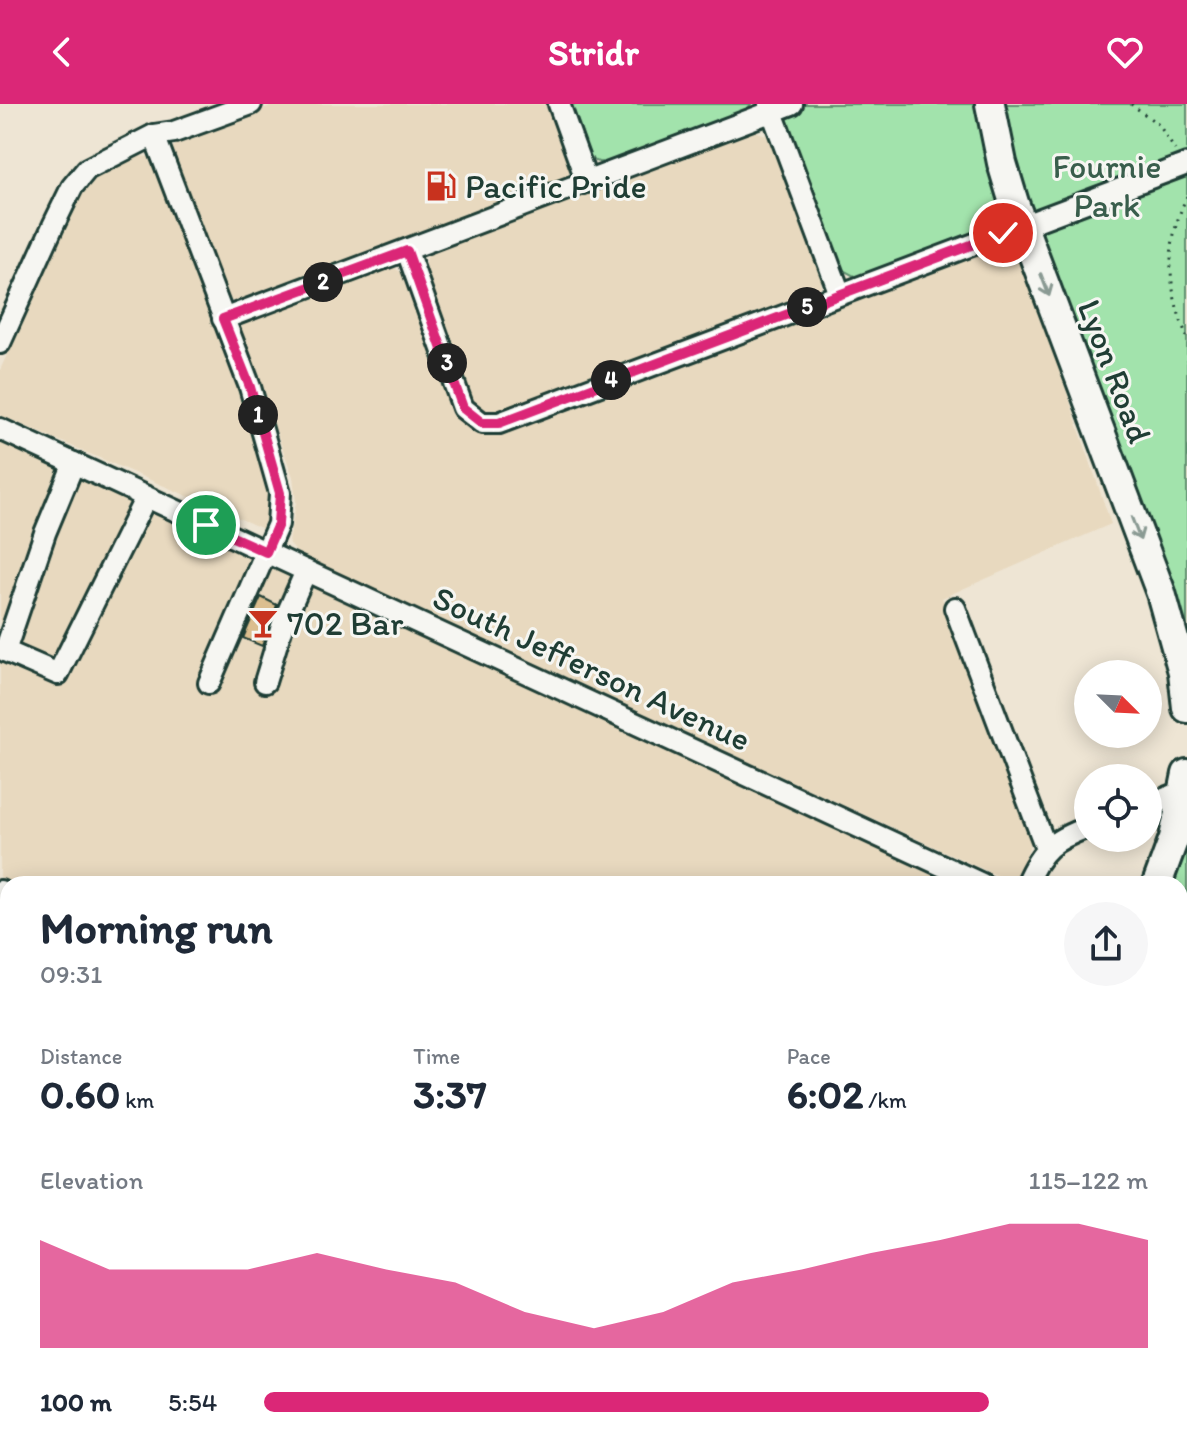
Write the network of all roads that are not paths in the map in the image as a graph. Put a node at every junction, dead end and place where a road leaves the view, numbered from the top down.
1 (251, 104) edge
2 (559, 104) edge
3 (792, 104) edge
4 (990, 104) edge
5 (770, 108) edge
6 (154, 135) junction
7 (1184, 165) edge
8 (587, 182) junction
9 (1022, 225) junction
10 (407, 251) junction
11 (840, 294) junction
12 (223, 319) junction
13 (0, 343) edge
14 (0, 429) edge
15 (74, 463) junction
16 (146, 497) junction
17 (266, 552) junction
18 (306, 571) junction
19 (955, 608) dead end
20 (265, 682) dead end
21 (209, 683) dead end
22 (1187, 708) edge
23 (1186, 785) edge
24 (1162, 798) edge
25 (1074, 832) edge
26 (1046, 848) junction
27 (965, 876) edge
28 (1030, 876) edge
29 (1160, 876) edge

1 - 6 street
2 - 8 street
3 - 5 street
4 - 9 highway, Lyon Road
5 - 8 street
5 - 11 street
6 - 12 street
6 - 13 street
7 - 9 street
8 - 10 street
9 - 11 street
9 -> 22 highway, Lyon Road
10 - 11 street
10 - 12 street
12 - 17 street
14 - 15 street, South Jefferson Avenue
15 - 16 street, South Jefferson Avenue
15 - 16 street
16 - 17 street, South Jefferson Avenue
17 - 18 street, South Jefferson Avenue
17 - 21 street
18 - 20 street
18 - 27 street, South Jefferson Avenue
19 - 26 street
23 - 24 street
23 - 29 highway
25 - 26 street
26 - 28 street

